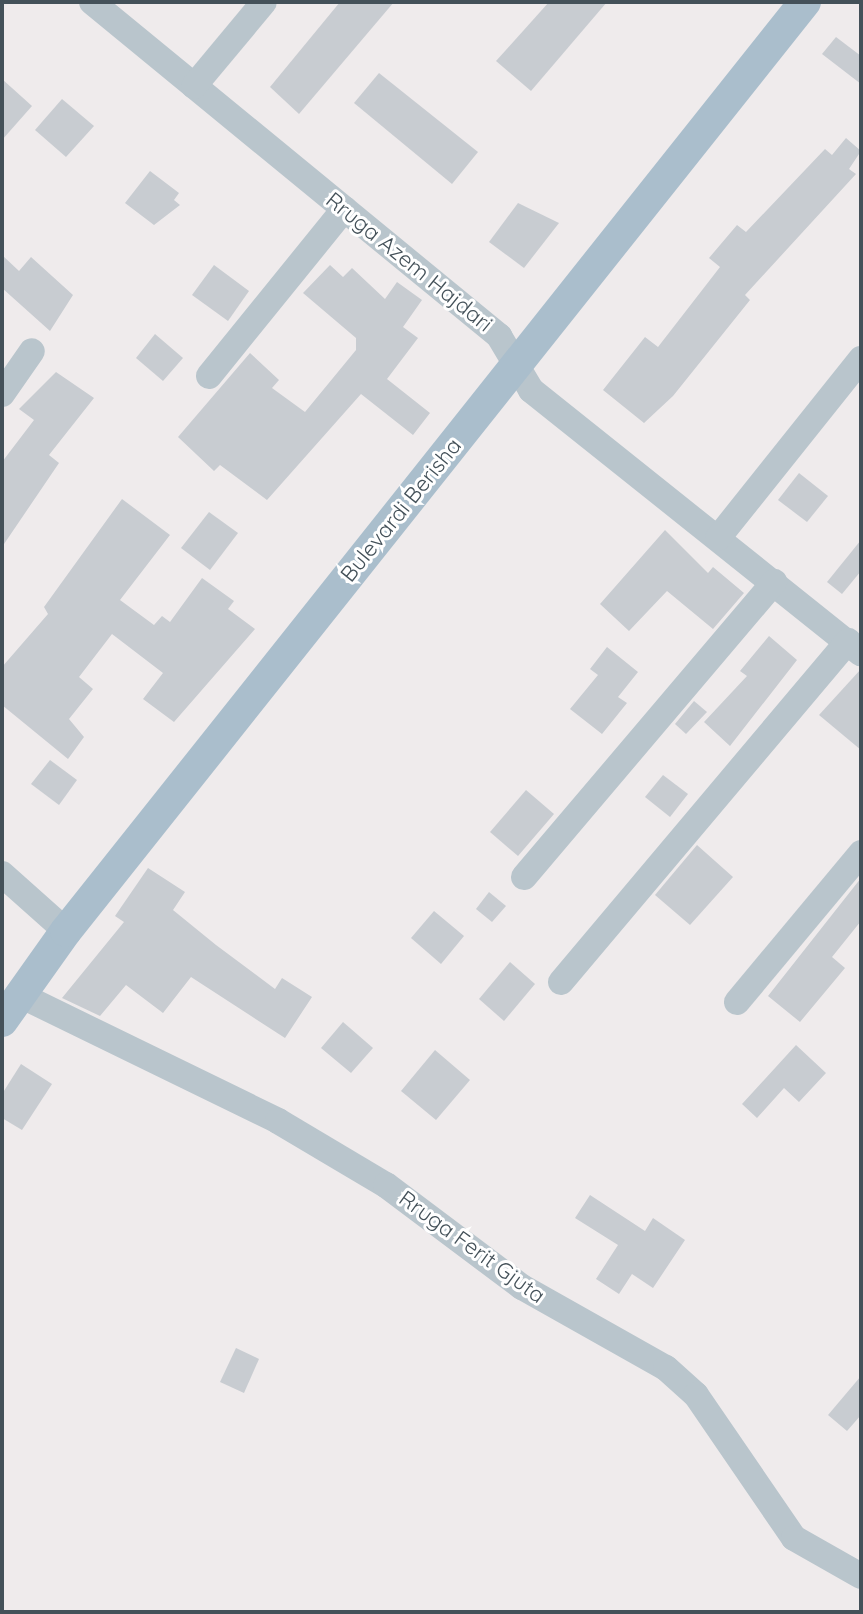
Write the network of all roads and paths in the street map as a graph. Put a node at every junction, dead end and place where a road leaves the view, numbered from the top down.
1 (92, 2) edge
2 (264, 2) edge
3 (805, 2) edge
4 (194, 86) junction
5 (344, 209) junction
6 (32, 351) dead end
7 (861, 359) edge
8 (517, 365) junction
9 (209, 376) dead end
10 (2, 394) edge
11 (718, 538) junction
12 (774, 582) junction
13 (857, 649) edge
14 (861, 853) edge
15 (2, 874) edge
16 (524, 877) dead end
17 (66, 931) junction
18 (561, 982) dead end
19 (737, 1002) dead end
20 (7, 1006) edge
21 (861, 1576) edge

1 - 4 street, Rruga Azem Hajdari
2 - 4 street
3 - 8 main road, Bulevardi Berisha
4 - 5 street, Rruga Azem Hajdari
5 - 8 street, Rruga Azem Hajdari
5 - 9 street
6 - 10 street
7 - 11 street
8 - 11 street, Rruga Azem Hajdari
8 - 17 main road, Bulevardi Berisha
11 - 12 street, Rruga Azem Hajdari
12 - 13 street, Rruga Azem Hajdari
12 - 16 street
13 - 18 street
14 - 19 street
15 - 17 street
17 - 20 main road, Bulevardi Berisha
20 - 21 street, Rruga Ferit Gjuta

